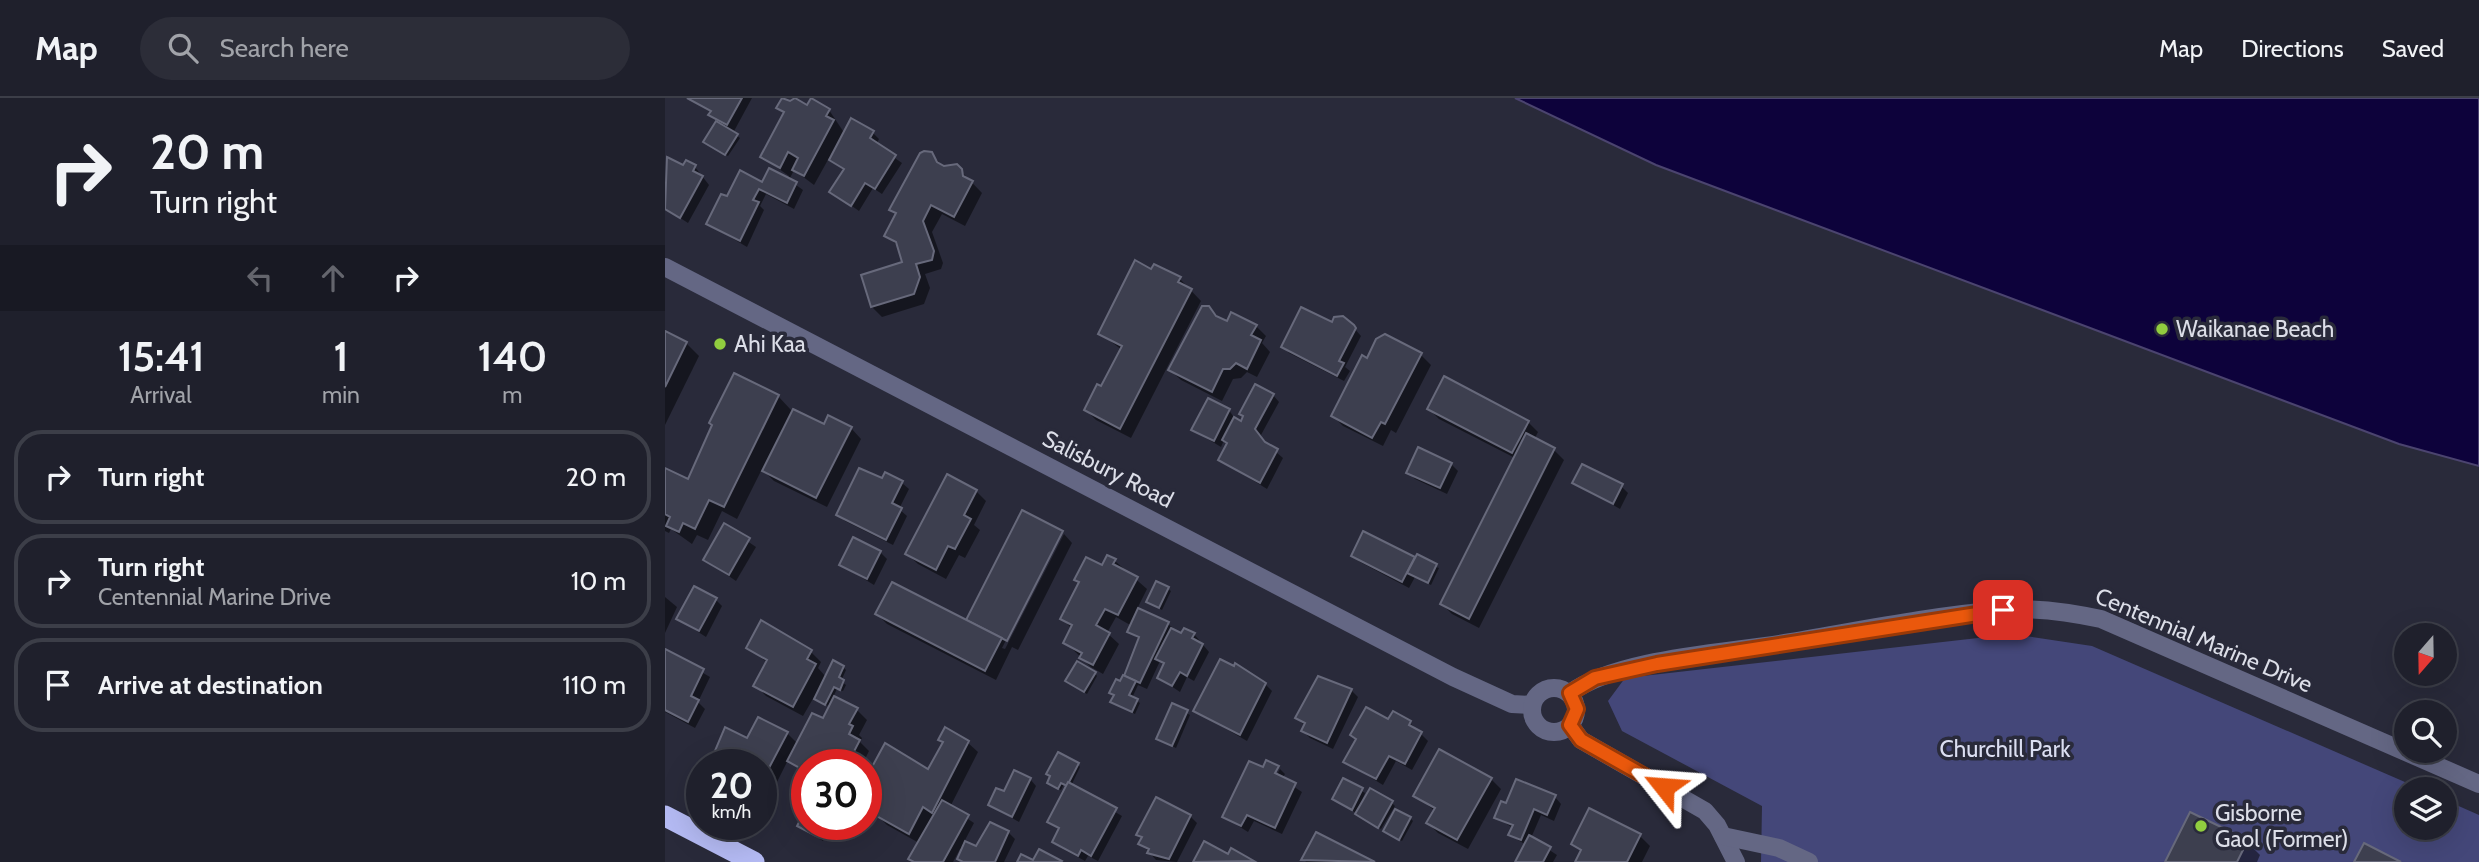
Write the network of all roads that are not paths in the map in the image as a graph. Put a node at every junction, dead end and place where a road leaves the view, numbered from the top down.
1 (665, 267) edge
2 (1570, 693) junction
3 (1532, 705) junction
4 (1570, 725) junction
5 (2479, 784) edge
6 (665, 816) edge
7 (1723, 836) junction
8 (754, 862) edge
9 (1736, 862) edge
10 (1809, 862) edge

1 - 3 street, Salisbury Road
2 - 3 street
2 - 4 street
2 - 5 street, Centennial Marine Drive
3 - 4 street
4 - 7 street
6 - 8 highway
7 - 9 street
7 - 10 street

